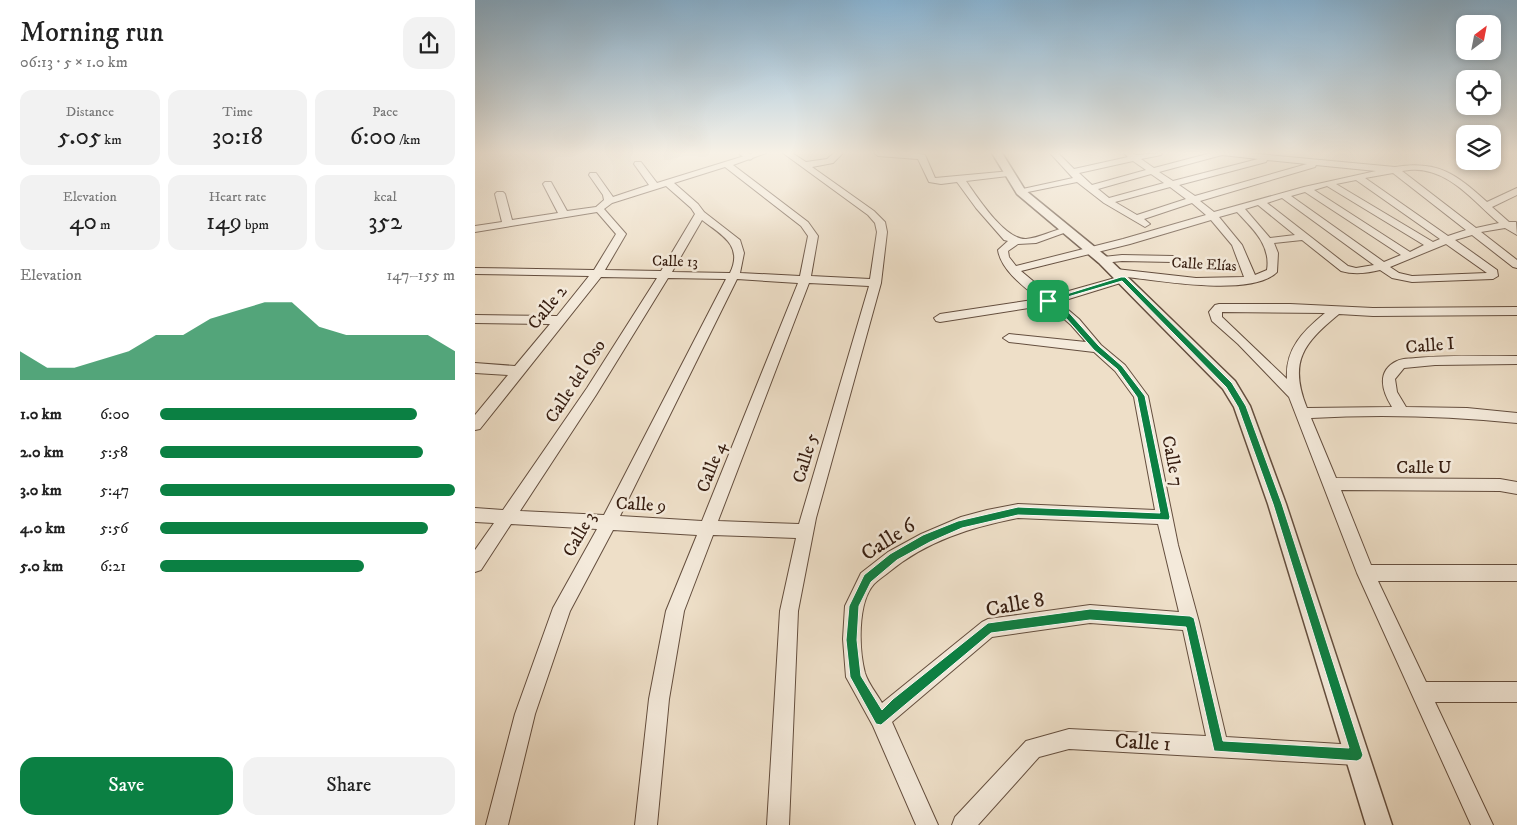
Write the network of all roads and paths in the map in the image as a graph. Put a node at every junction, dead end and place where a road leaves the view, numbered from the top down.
1 (552, 192) edge
2 (605, 192) edge
3 (640, 192) edge
4 (678, 192) edge
5 (763, 192) edge
6 (841, 192) edge
7 (969, 192) edge
8 (1021, 192) edge
9 (1095, 192) edge
10 (1142, 192) edge
11 (1180, 192) edge
12 (1221, 192) edge
13 (1298, 192) edge
14 (1311, 192) edge
15 (1342, 192) edge
16 (1379, 192) edge
17 (1423, 192) edge
18 (1468, 192) edge
19 (1516, 192) edge
20 (500, 194) dead end
21 (1285, 195) junction
22 (1192, 200) junction
23 (1107, 201) junction
24 (1260, 202) junction
25 (604, 205) junction
26 (1486, 206) junction
27 (1239, 208) junction
28 (700, 214) junction
29 (564, 215) junction
30 (1212, 216) junction
31 (1138, 218) junction
32 (508, 224) junction
33 (1517, 224) edge
34 (1505, 225) junction
35 (475, 229) edge
36 (1067, 230) junction
37 (1476, 232) junction
38 (1517, 232) edge
39 (1157, 233) junction
40 (1304, 237) junction
41 (1448, 239) junction
42 (1015, 240) junction
43 (1267, 241) junction
44 (1433, 246) junction
45 (1098, 255) junction
46 (1409, 256) junction
47 (1173, 259) dead end
48 (1517, 265) edge
49 (1381, 266) junction
50 (1013, 270) junction
51 (475, 271) edge
52 (597, 274) junction
53 (1120, 275) junction
54 (665, 276) junction
55 (734, 276) junction
56 (805, 279) junction
57 (1251, 281) junction
58 (875, 283) junction
59 (1048, 301) junction
60 (1335, 311) junction
61 (1517, 311) edge
62 (940, 318) dead end
63 (475, 319) edge
64 (559, 320) junction
65 (1009, 338) dead end
66 (1097, 348) junction
67 (1517, 360) edge
68 (475, 368) edge
69 (518, 371) junction
70 (1295, 395) junction
71 (1402, 412) junction
72 (1302, 414) junction
73 (1517, 418) edge
74 (475, 425) edge
75 (1331, 484) junction
76 (1517, 488) edge
77 (475, 515) edge
78 (507, 517) junction
79 (1165, 517) junction
80 (609, 522) junction
81 (707, 528) junction
82 (805, 531) junction
83 (475, 564) edge
84 (1366, 573) junction
85 (1517, 573) edge
86 (1190, 622) junction
87 (1421, 692) junction
88 (1517, 692) edge
89 (881, 720) junction
90 (1218, 746) junction
91 (1357, 755) junction
92 (497, 825) edge
93 (646, 825) edge
94 (778, 825) edge
95 (927, 825) edge
96 (963, 825) edge
97 (1379, 825) edge
98 (1482, 825) edge

1 - 29 street
2 - 25 street
3 - 25 street
4 - 28 street, Calle 3
5 - 56 street, Calle 4
6 - 58 street, Calle 5
7 - 42 street
8 - 36 street
9 - 23 street
10 - 23 street
11 - 22 street
12 - 22 street
13 - 21 street
14 - 46 street
15 - 44 street
16 - 41 street
17 - 37 street
18 - 26 street
19 - 26 street
20 - 32 street
21 - 24 street
21 - 49 street
22 - 30 street
22 - 31 street
23 - 31 street
24 - 27 street
24 - 40 street
25 - 29 street
25 - 52 street, Calle 2
26 - 34 street
27 - 30 street
27 - 43 street, Calle Elías
28 - 54 street, Calle del Oso
28 - 55 street, Calle 3
29 - 32 street
30 - 39 street
30 - 57 street
31 - 39 street
32 - 35 street
33 - 34 street
34 - 37 street
34 - 38 street
36 - 42 street
36 - 45 street
37 - 41 street
37 - 48 street
39 - 45 street
40 - 43 street
40 - 49 street
41 - 44 street
41 - 49 street
42 - 50 street, Calle 7
43 - 57 street, Calle Elías
44 - 46 street
45 - 47 street
45 - 50 street
45 - 53 street
46 - 49 street
50 - 59 street, Calle 7
51 - 52 street, Calle 13
52 - 54 street, Calle 13
52 - 64 street, Calle 2
53 - 57 street, Calle Elías
53 - 59 street
53 - 91 street
54 - 55 street, Calle 13
54 - 78 street, Calle del Oso
55 - 56 street, Calle 13
55 - 80 street, Calle 3
56 - 58 street, Calle 13
56 - 81 street, Calle 4
58 - 82 street, Calle 5
59 - 62 street
59 - 66 street, Calle 7
60 - 61 street
60 - 70 street
60 - 70 street
63 - 64 street
64 - 69 street, Calle 2
65 - 66 street
66 - 79 street, Calle 7
67 - 71 street, Calle I
68 - 69 street
69 - 74 street, Calle 2
70 - 72 street
71 - 72 street
71 - 73 street
72 - 75 street
75 - 76 street, Calle U
75 - 84 street
77 - 78 street, Calle 9
78 - 80 street, Calle 9
78 - 83 street, Calle del Oso
79 - 86 street, Calle 7
79 - 89 street, Calle 6
80 - 81 street, Calle 9
80 - 92 street, Calle 3
81 - 82 street, Calle 9
81 - 93 street, Calle 4
82 - 94 street, Calle 5
84 - 85 street
84 - 87 street
86 - 89 street, Calle 8
86 - 90 street, Calle 7
87 - 88 street
87 - 98 street
89 - 95 street, Calle 6
90 - 91 street, Calle 1
90 - 96 street, Calle 1
91 - 97 street

